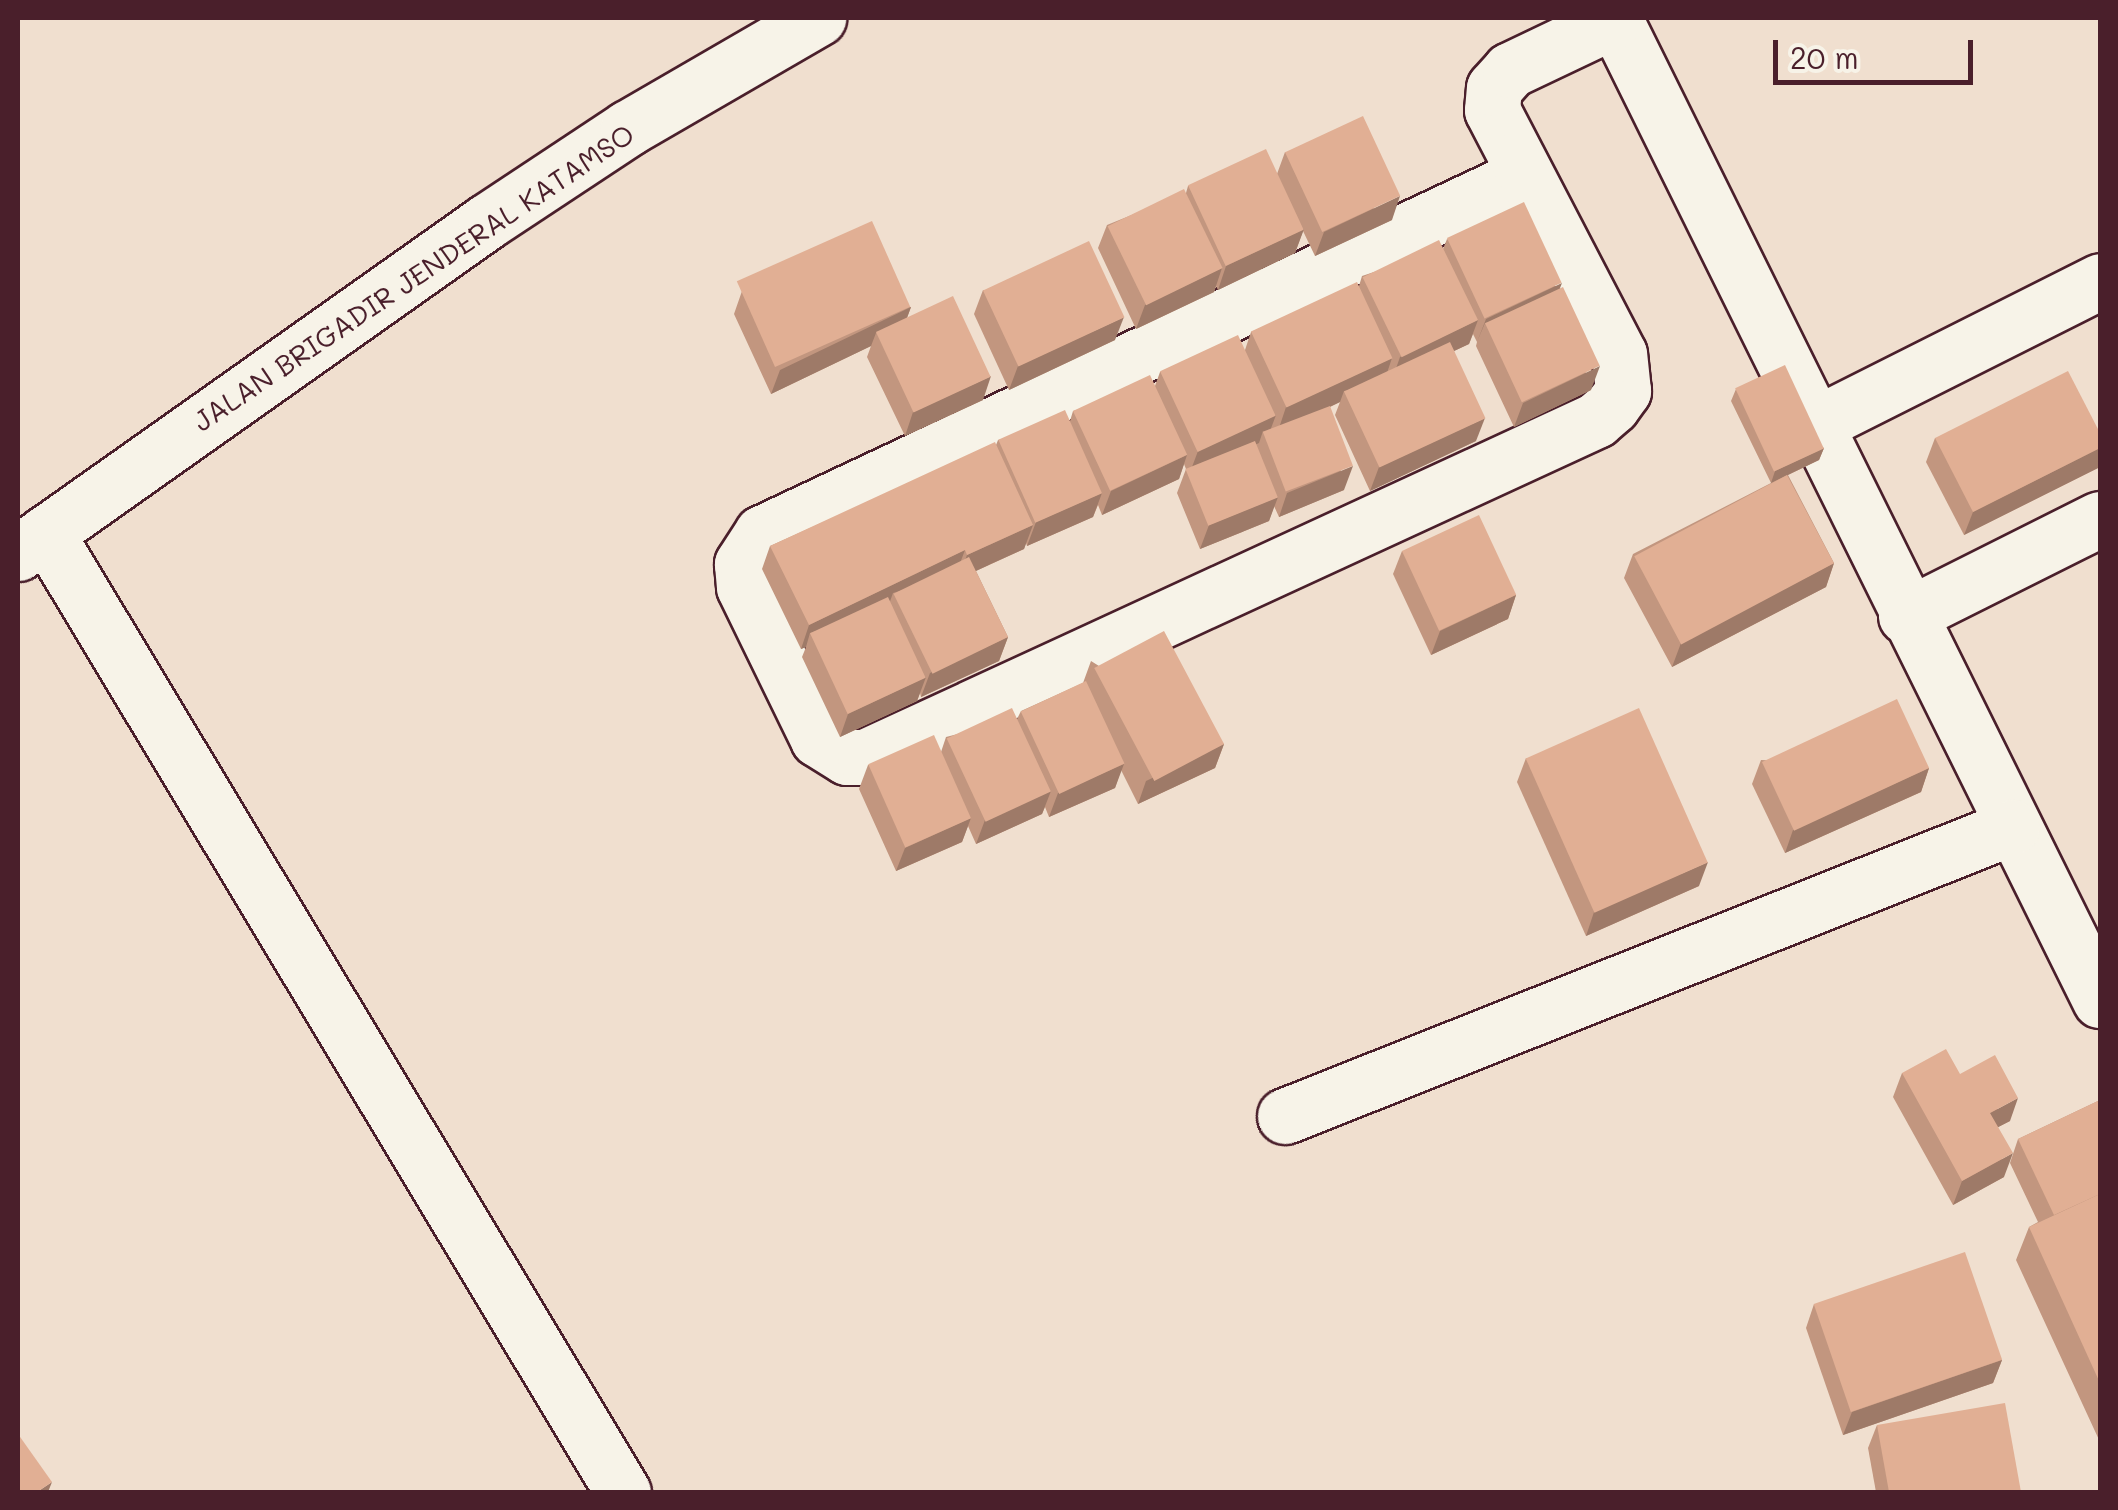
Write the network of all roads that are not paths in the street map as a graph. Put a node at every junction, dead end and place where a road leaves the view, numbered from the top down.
1 (818, 18) edge
2 (1614, 19) edge
3 (1525, 176) junction
4 (2100, 281) edge
5 (1814, 425) junction
6 (2100, 519) edge
7 (32, 543) edge
8 (1906, 616) junction
9 (2012, 827) junction
10 (2086, 935) edge
11 (2100, 1000) edge
12 (1285, 1116) dead end
13 (624, 1492) edge

1 - 7 street, JALAN BRIGADIR JENDERAL KATAMSO
2 - 3 street
2 - 5 street
3 - 3 street
4 - 5 street
5 - 8 street
6 - 8 street
7 - 13 street
8 - 9 street
9 - 10 street
9 - 12 street
10 - 11 street

